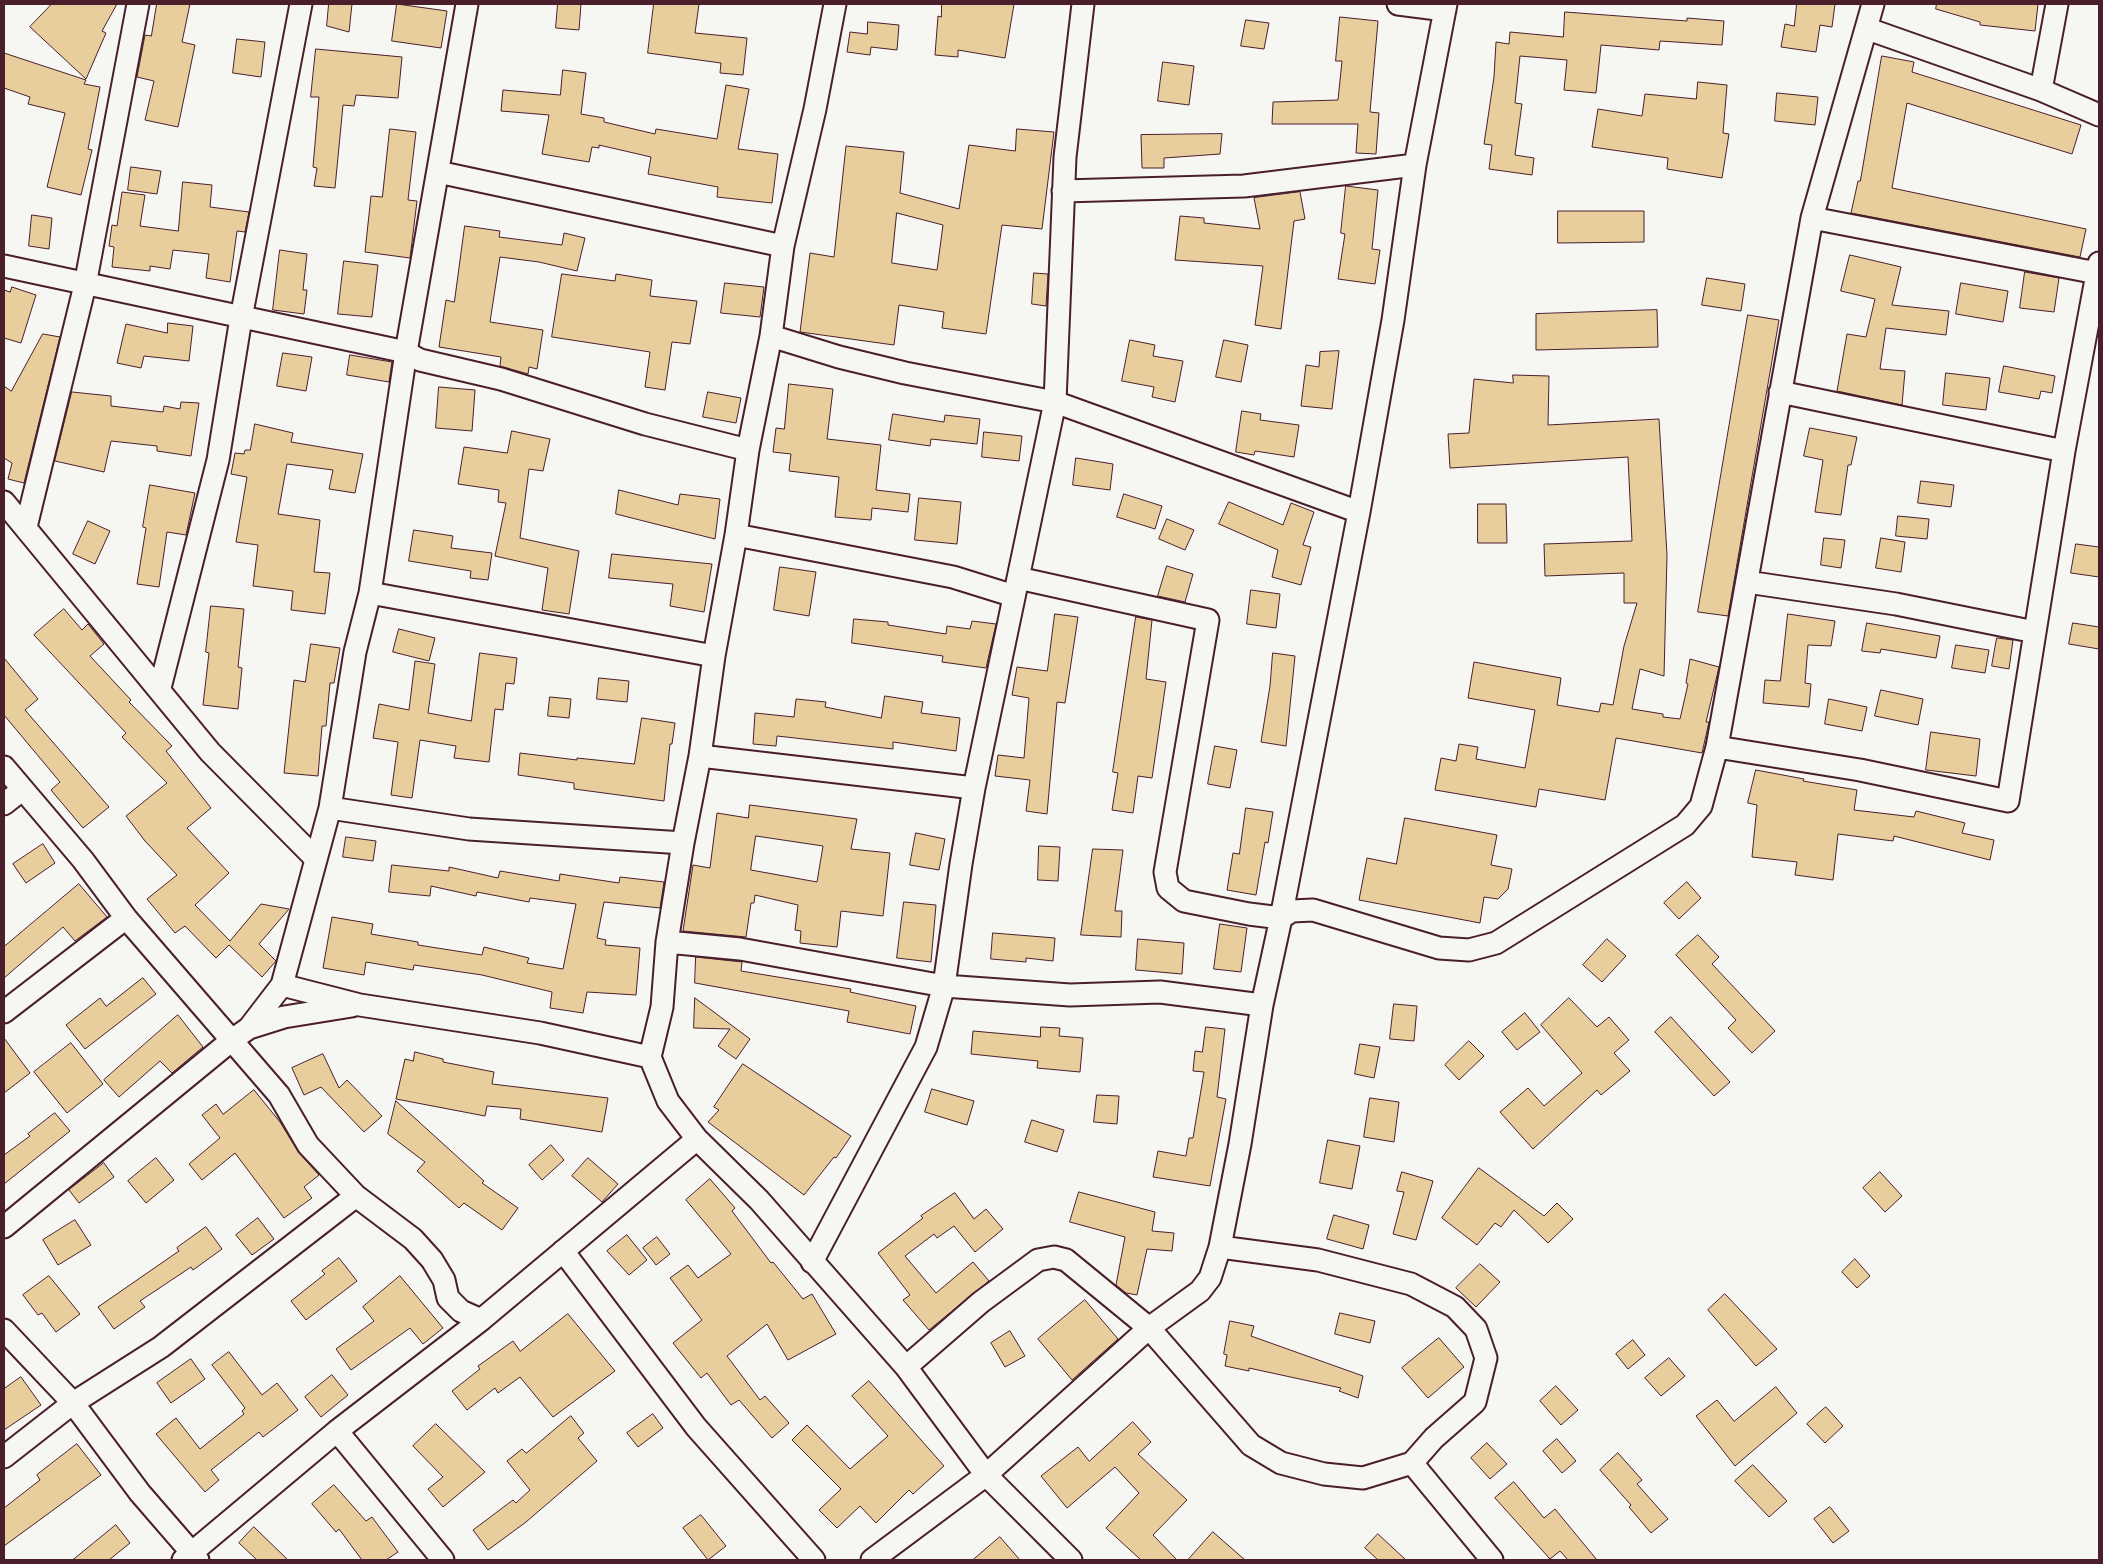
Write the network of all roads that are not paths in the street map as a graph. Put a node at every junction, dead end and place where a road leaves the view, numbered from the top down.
1 (138, 4) edge
2 (301, 4) edge
3 (467, 4) edge
4 (835, 4) edge
5 (1083, 4) edge
6 (1398, 4) edge
7 (1873, 4) edge
8 (2057, 4) edge
9 (1445, 7) edge
10 (1868, 29) junction
11 (2041, 90) junction
12 (2099, 115) edge
13 (1415, 165) junction
14 (438, 172) junction
15 (1062, 191) junction
16 (1812, 218) junction
17 (783, 246) junction
18 (4, 266) edge
19 (2098, 268) edge
20 (85, 285) junction
21 (241, 318) junction
22 (771, 336) junction
23 (406, 352) junction
24 (1780, 392) junction
25 (1055, 402) junction
26 (748, 450) junction
27 (2064, 451) junction
28 (4, 502) edge
29 (1359, 512) junction
30 (26, 527) junction
31 (736, 535) junction
32 (1747, 582) junction
33 (1016, 587) junction
34 (370, 593) junction
35 (2035, 632) junction
36 (714, 656) junction
37 (160, 688) junction
38 (1717, 747) junction
39 (700, 756) junction
40 (4, 767) edge
41 (974, 788) junction
42 (22, 790) junction
43 (4, 804) edge
44 (330, 808) junction
45 (683, 842) junction
46 (316, 859) junction
47 (126, 918) junction
48 (1281, 918) junction
49 (667, 942) junction
50 (282, 985) junction
51 (944, 986) junction
52 (360, 1005) junction
53 (1262, 1005) junction
54 (4, 1012) edge
55 (250, 1028) junction
56 (232, 1040) junction
57 (650, 1057) junction
58 (697, 1139) junction
59 (356, 1196) junction
60 (4, 1227) edge
61 (1220, 1247) junction
62 (563, 1251) junction
63 (812, 1262) junction
64 (481, 1320) junction
65 (1149, 1328) junction
66 (4, 1330) edge
67 (906, 1367) junction
68 (73, 1403) junction
69 (337, 1431) junction
70 (4, 1457) edge
71 (1412, 1463) junction
72 (986, 1475) junction
73 (191, 1558) edge
74 (443, 1560) edge
75 (814, 1560) edge
76 (872, 1560) edge
77 (1071, 1560) edge
78 (1492, 1560) edge

1 - 20 street
2 - 21 street
3 - 14 street
4 - 17 street
5 - 15 street
6 - 9 street
7 - 10 street
8 - 11 street
9 - 13 street
10 - 11 street
10 - 16 street
11 - 12 street
13 - 15 street
13 - 29 street
14 - 17 street
14 - 23 street
15 - 25 street
16 - 19 street
16 - 24 street
17 - 22 street
18 - 20 street
19 - 27 street
20 - 21 street
20 - 30 street
21 - 23 street
21 - 37 street
22 - 25 street
22 - 26 street
23 - 26 street
23 - 34 street
24 - 27 street
24 - 32 street
25 - 29 street
25 - 33 street
26 - 31 street
27 - 35 street
28 - 30 street
29 - 48 street
30 - 37 street
31 - 33 street
31 - 36 street
32 - 35 street
32 - 38 street
33 - 41 street
33 - 48 street
34 - 36 street
34 - 44 street
35 - 38 street
36 - 39 street
37 - 46 street
38 - 48 street
39 - 41 street
39 - 45 street
40 - 42 street
41 - 51 street
42 - 43 street
42 - 47 street
44 - 45 street
44 - 46 street
45 - 49 street
46 - 50 street
47 - 54 street
47 - 56 street
48 - 53 street
49 - 51 street
49 - 57 street
50 - 52 street
50 - 55 street
51 - 53 street
51 - 63 street
52 - 55 street
52 - 57 street
53 - 61 street
55 - 56 street
56 - 59 street
56 - 60 street
57 - 58 street
58 - 62 street
58 - 63 street
59 - 64 street
59 - 68 street
61 - 65 street
61 - 71 street
62 - 64 street
62 - 75 street
63 - 67 street
64 - 69 street
65 - 67 street
65 - 71 street
65 - 72 street
66 - 68 street
67 - 72 street
68 - 70 street
68 - 73 street
69 - 73 street
69 - 74 street
71 - 78 street
72 - 76 street
72 - 77 street

